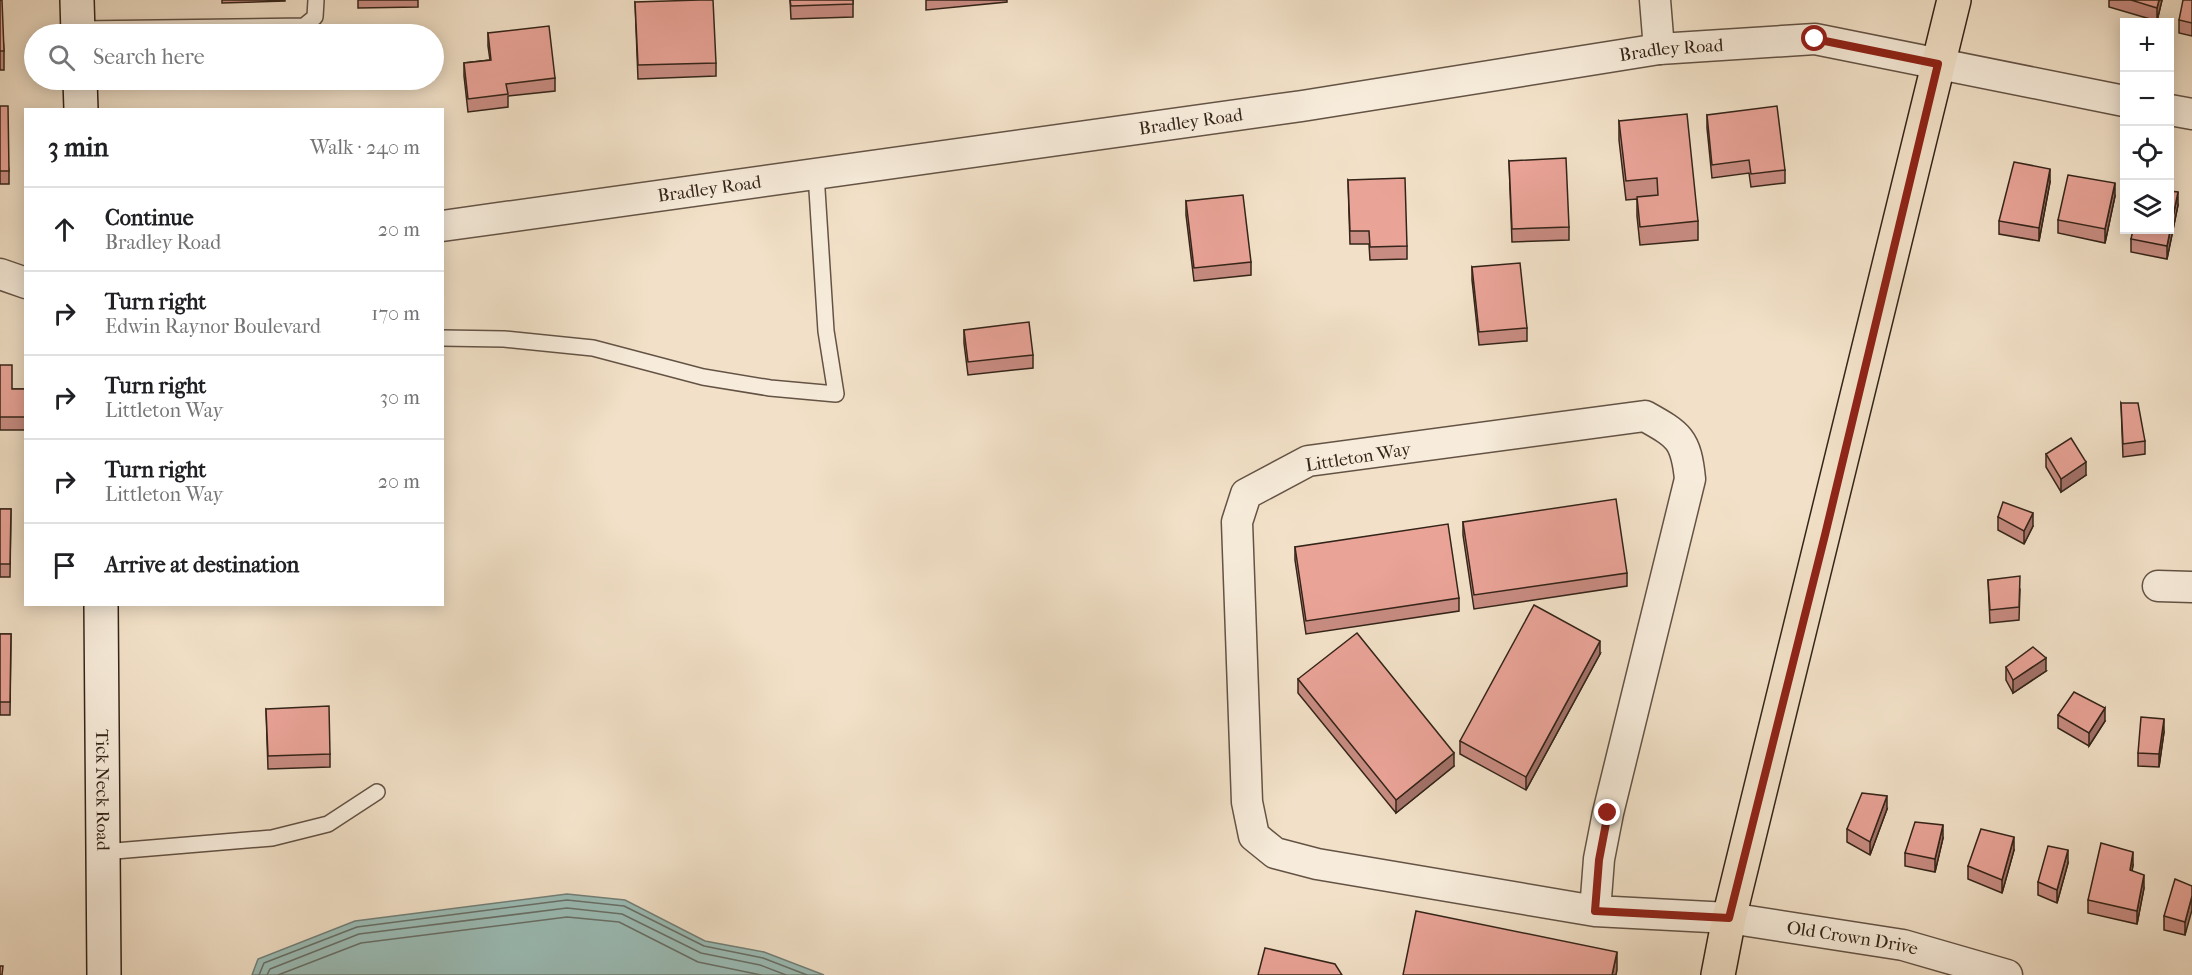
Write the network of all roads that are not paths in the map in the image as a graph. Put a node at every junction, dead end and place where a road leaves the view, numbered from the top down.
1 (316, 0) edge
2 (1655, 0) edge
3 (1954, 0) edge
4 (78, 21) edge
5 (214, 24) edge
6 (306, 24) edge
7 (1659, 49) junction
8 (1938, 64) junction
9 (80, 90) edge
10 (2120, 100) edge
11 (81, 108) edge
12 (2174, 111) edge
13 (2192, 114) edge
14 (816, 174) junction
15 (444, 226) edge
16 (0, 274) edge
17 (24, 282) edge
18 (444, 338) edge
19 (2158, 586) dead end
20 (2192, 587) edge
21 (100, 606) edge
22 (377, 792) dead end
23 (103, 852) junction
24 (1595, 911) junction
25 (1729, 918) junction
26 (104, 975) edge
27 (1718, 975) edge
28 (2007, 975) edge

1 - 6 lane
2 - 7 street
3 - 8 main road
4 - 5 lane
7 - 8 street, Bradley Road
7 - 14 street, Bradley Road
8 - 10 street, Bradley Road
8 - 25 main road
9 - 11 street
12 - 13 street
14 - 15 street, Bradley Road
14 - 18 lane
16 - 17 street
19 - 20 street
21 - 23 street, Tick Neck Road
22 - 23 lane
23 - 26 street, Tick Neck Road
24 - 24 street, Littleton Way
24 - 25 street, Littleton Way
25 - 27 main road
25 - 28 street, Old Crown Drive

